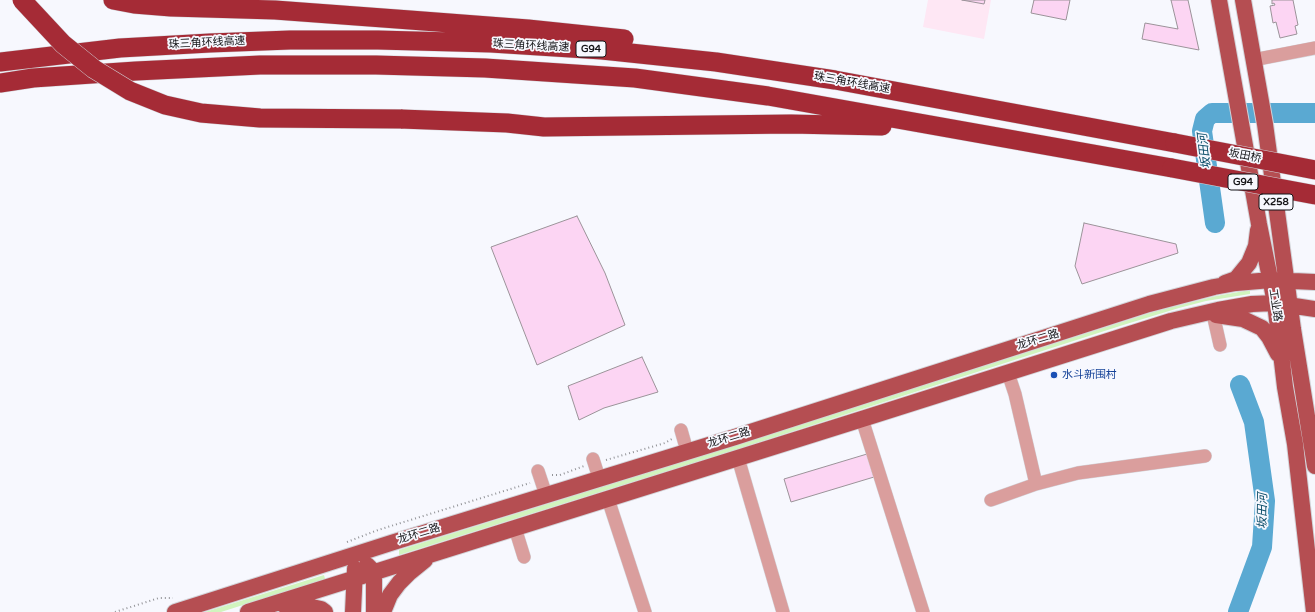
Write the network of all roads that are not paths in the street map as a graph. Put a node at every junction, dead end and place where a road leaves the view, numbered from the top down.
1 (22, 0) edge
2 (113, 0) edge
3 (1219, 0) edge
4 (1243, 0) edge
5 (1315, 48) edge
6 (1253, 60) junction
7 (0, 62) edge
8 (835, 80) junction
9 (0, 83) edge
10 (946, 128) junction
11 (1175, 143) joint
12 (1315, 170) edge
13 (1315, 195) edge
14 (1259, 224) junction
15 (1279, 281) junction
16 (1315, 282) edge
17 (1214, 287) junction
18 (1274, 303) junction
19 (1290, 305) junction
20 (1315, 309) edge
21 (1213, 314) junction
22 (1197, 315) junction
23 (1220, 345) dead end
24 (1283, 366) junction
25 (1008, 373) junction
26 (862, 420) junction
27 (678, 433) road end
28 (687, 451) junction
29 (1205, 456) dead end
30 (738, 458) junction
31 (594, 461) road end
32 (1315, 466) edge
33 (538, 471) dead end
34 (599, 478) junction
35 (1036, 484) junction
36 (546, 496) junction
37 (608, 499) junction
38 (991, 500) dead end
39 (515, 528) junction
40 (441, 551) junction
41 (357, 554) junction
42 (524, 557) dead end
43 (374, 572) junction
44 (354, 579) junction
45 (177, 605) edge
46 (255, 610) edge
47 (325, 612) edge
48 (354, 612) edge
49 (374, 612) edge
50 (383, 612) edge
51 (645, 612) edge
52 (783, 612) edge
53 (922, 612) edge
54 (1314, 612) edge

1 - 10 highway, bridge
2 - 8 highway
3 - 14 main road, 工业路 / X258
4 - 6 main road, 工业路 / X258
5 - 6 street
6 - 15 main road, 工业路 / X258
7 - 8 highway, 珠三角环线高速 / G94
8 - 11 highway, 珠三角环线高速 / G94
9 - 10 highway, G94
10 - 13 highway, G94, bridge
11 - 12 highway, 坂田桥 / G94, bridge
14 - 15 main road, 工业路 / X258
14 - 17 main road
15 - 16 main road, 龙环二路
15 - 17 main road, 龙环二路
15 - 18 main road, 工业路 / X258
15 - 19 main road, 工业路 / X258
17 - 28 main road, 龙环二路
18 - 19 main road, 龙环二路
18 - 22 main road, 龙环二路
18 - 24 main road, 工业路 / X258
19 - 20 main road, 龙环二路
19 - 32 main road, 工业路 / X258
21 - 22 main road
21 - 23 street
21 - 24 main road
22 - 25 main road, 龙环二路
24 - 54 main road, 工业路 / X258
25 - 26 main road, 龙环二路
25 - 35 street
26 - 30 main road, 龙环二路
26 - 53 street
27 - 28 street
28 - 34 main road, 龙环二路
29 - 35 street
30 - 37 main road, 龙环二路
30 - 52 street
31 - 34 street
33 - 36 street
34 - 36 main road, 龙环二路
35 - 38 street
36 - 41 main road, 龙环二路
37 - 39 main road, 龙环二路
37 - 51 street
39 - 40 main road, 龙环二路
39 - 42 street
40 - 43 main road, 龙环二路
40 - 50 main road
41 - 43 main road
41 - 44 main road
41 - 45 main road, 龙环二路
43 - 44 main road, 龙环二路
43 - 49 main road
44 - 46 main road, 龙环二路
44 - 48 main road
46 - 47 main road

